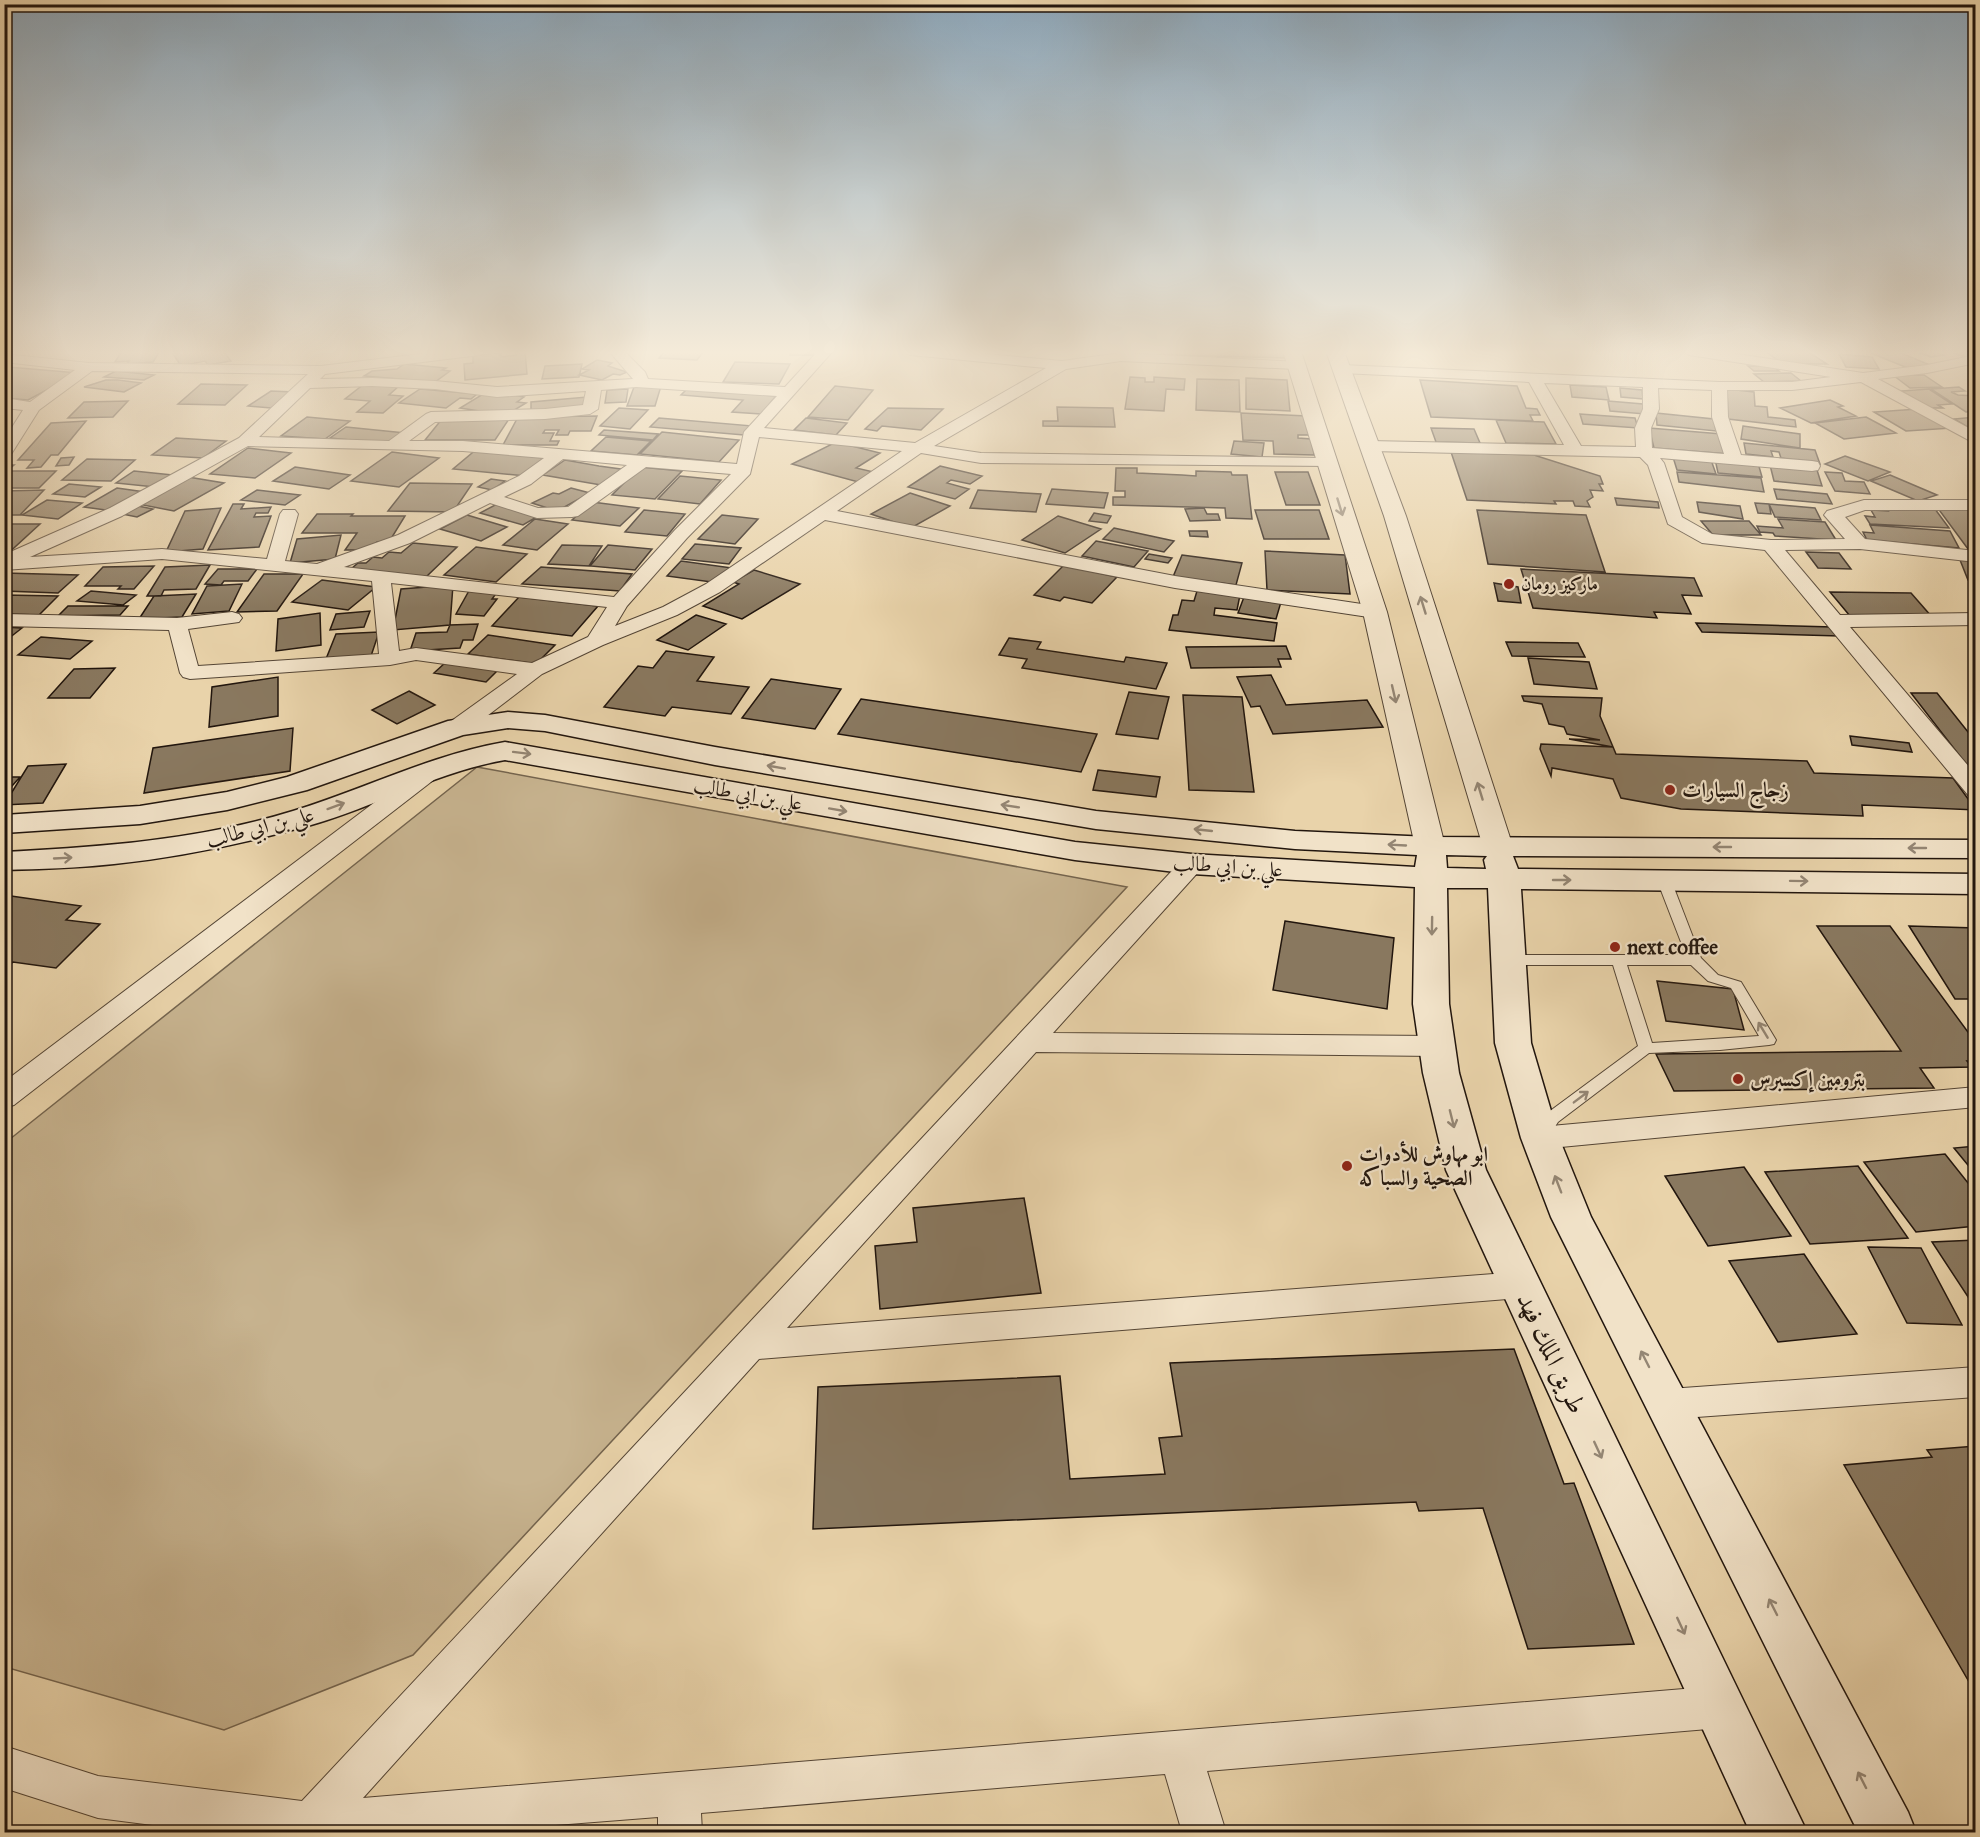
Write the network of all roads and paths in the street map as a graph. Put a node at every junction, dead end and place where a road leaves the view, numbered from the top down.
1 (14, 437) edge
2 (250, 437) edge
3 (405, 437) edge
4 (751, 437) edge
5 (801, 437) edge
6 (938, 437) edge
7 (1318, 437) edge
8 (1367, 437) edge
9 (1567, 437) edge
10 (1643, 437) edge
11 (1727, 437) edge
12 (245, 441) junction
13 (393, 446) junction
14 (1370, 446) junction
15 (918, 448) junction
16 (1575, 450) junction
17 (1644, 452) junction
18 (4, 453) edge
19 (560, 454) junction
20 (1734, 458) junction
21 (644, 461) junction
22 (1326, 463) junction
23 (1812, 466) dead end
24 (744, 470) junction
25 (488, 497) junction
26 (1976, 505) edge
27 (289, 514) dead end
28 (823, 514) junction
29 (1860, 544) junction
30 (1771, 545) junction
31 (1976, 557) edge
32 (4, 563) edge
33 (274, 566) junction
34 (318, 570) junction
35 (381, 577) junction
36 (619, 603) junction
37 (1375, 612) junction
38 (232, 618) dead end
39 (1976, 619) edge
40 (4, 620) edge
41 (1836, 621) junction
42 (177, 624) junction
43 (596, 641) junction
44 (390, 659) junction
45 (535, 670) junction
46 (458, 727) junction
47 (432, 770) junction
48 (1976, 790) edge
49 (4, 824) edge
50 (1976, 849) edge
51 (4, 861) edge
52 (1432, 862) junction
53 (1501, 863) junction
54 (1192, 864) junction
55 (1664, 880) junction
56 (1976, 884) edge
57 (1618, 959) junction
58 (1508, 960) junction
59 (1695, 960) junction
60 (1028, 1042) junction
61 (1436, 1046) junction
62 (1646, 1048) junction
63 (6, 1096) edge
64 (1976, 1097) edge
65 (1540, 1138) junction
66 (1520, 1285) junction
67 (750, 1346) junction
68 (1976, 1382) edge
69 (1669, 1404) junction
70 (1720, 1707) junction
71 (1180, 1752) junction
72 (4, 1767) edge
73 (680, 1813) edge
74 (310, 1824) junction
75 (1204, 1833) edge
76 (1779, 1833) edge
77 (1888, 1833) edge

1 - 18 street
2 - 12 street
3 - 13 street
4 - 24 street
5 - 15 street
6 - 15 street
7 - 22 street
8 - 14 street
9 - 16 street
10 - 17 street
11 - 20 street
12 - 13 street
12 - 32 street
13 - 19 street
14 - 16 street
53 -> 14 street
15 - 22 street
15 - 28 street
16 - 17 street
17 - 20 street
17 - 30 street
19 - 21 street
19 - 25 street
20 - 23 street
21 - 24 street
21 - 25 street
22 -> 37 street
24 - 36 street
25 - 34 street
26 - 29 street
27 - 33 street
28 - 37 street
28 - 43 street
29 - 30 street
29 - 31 street
30 - 41 street
32 - 33 street
33 - 34 street
34 - 35 street
35 - 36 street
35 - 44 street
36 - 43 street
37 -> 52 street
38 - 42 street
39 - 41 street
40 - 42 street
41 - 48 street
42 - 44 street
43 - 45 street
44 - 45 street
45 - 46 street
46 - 49 main road, علي بن ابي طالب
52 -> 46 main road, علي بن ابي طالب
51 -> 47 main road, علي بن ابي طالب
47 -> 54 main road, علي بن ابي طالب
47 - 63 street
50 -> 53 main road
52 - 53 main road, علي بن ابي طالب
52 - 54 main road, علي بن ابي طالب
52 -> 61 main road, طريق الملك فهد
53 -> 55 main road
53 - 58 main road
54 - 60 street
55 -> 56 main road
55 - 59 lane
57 - 58 lane
57 - 59 lane
57 - 62 lane
58 - 65 main road
62 -> 59 lane
60 - 61 street
60 - 67 street
61 -> 66 main road, طريق الملك فهد
65 -> 62 lane
64 - 65 street
69 -> 65 main road
66 - 67 street
66 -> 70 main road, طريق الملك فهد
67 - 74 street
68 - 69 street
77 -> 69 main road
70 - 71 street
70 - 76 main road, طريق الملك فهد
71 - 73 street
71 - 75 street
72 - 74 street
73 - 74 street

